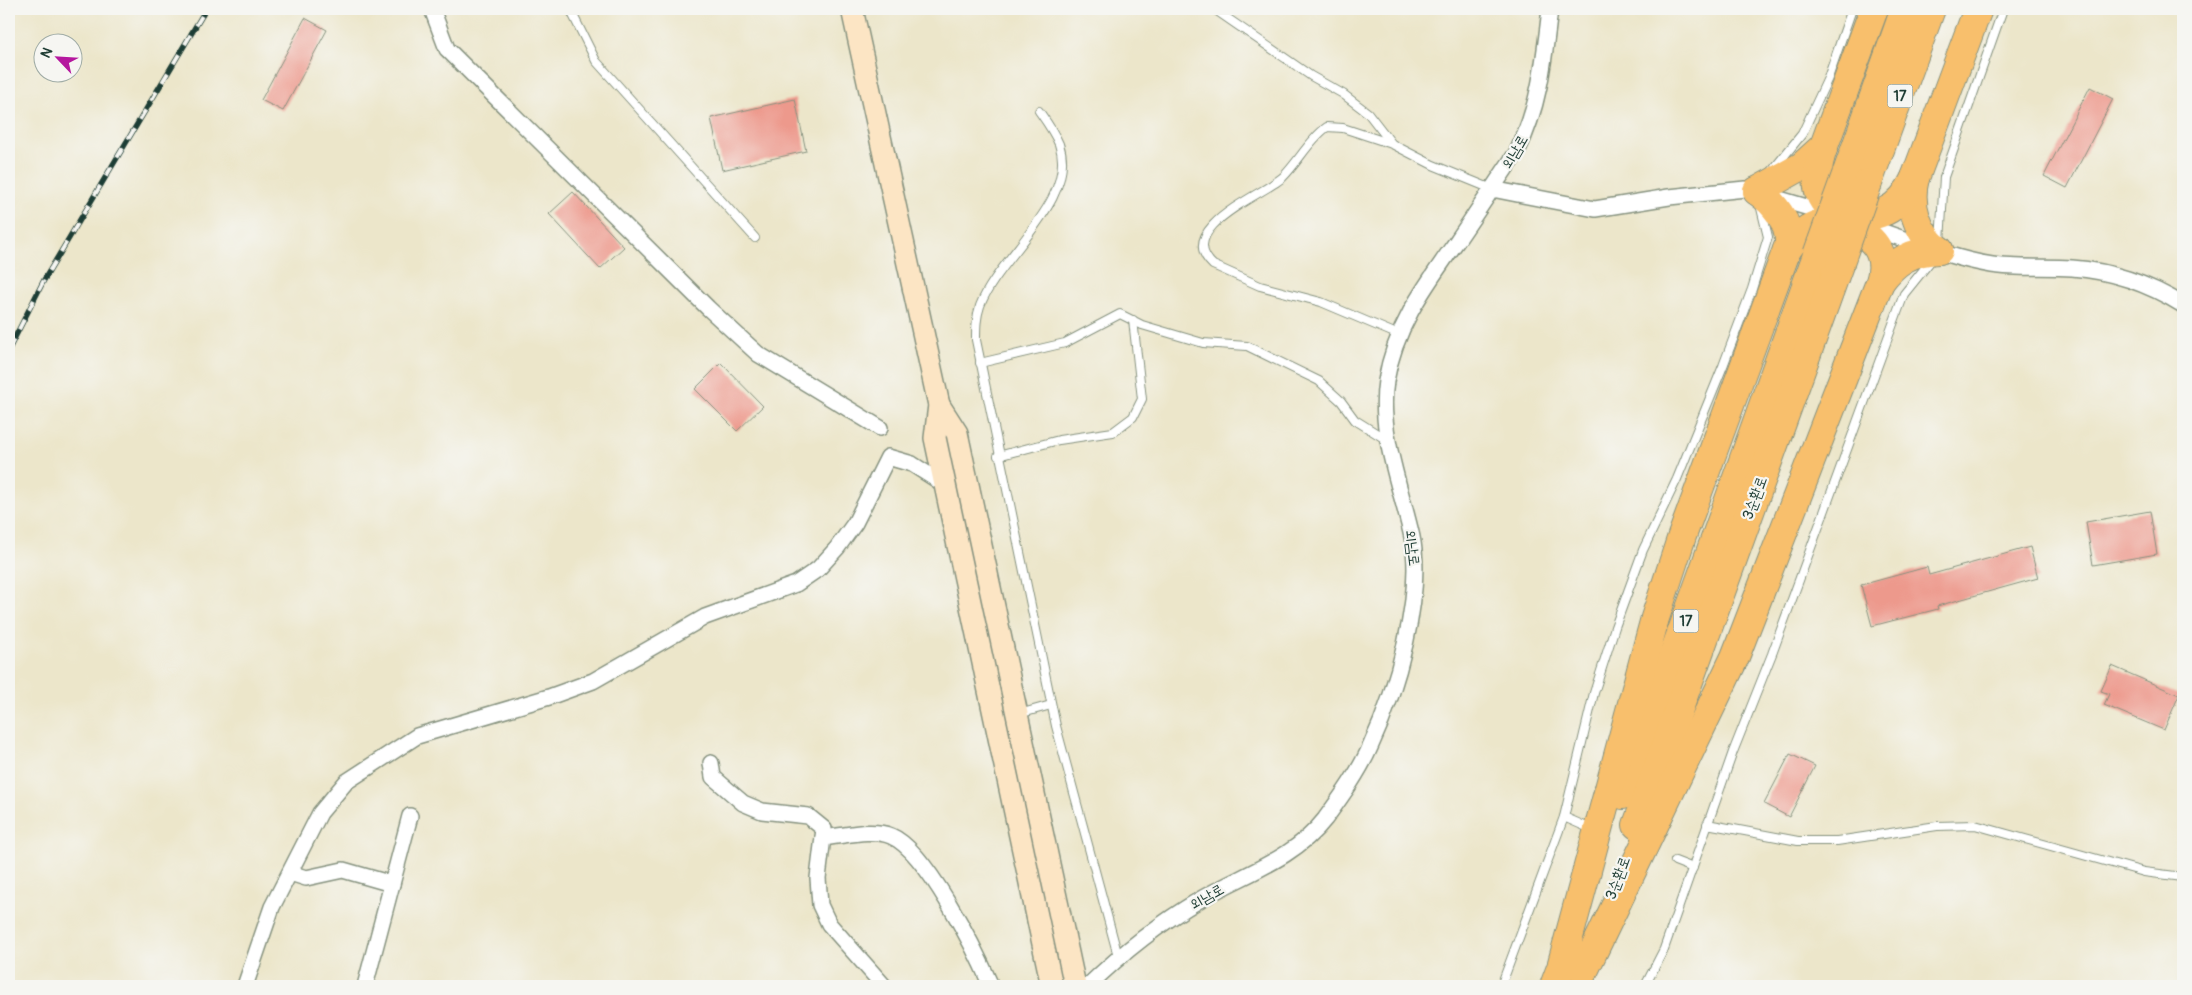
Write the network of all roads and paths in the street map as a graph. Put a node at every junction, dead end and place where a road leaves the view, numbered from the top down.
1 (432, 9) edge
2 (570, 9) edge
3 (852, 9) edge
4 (1214, 9) edge
5 (1550, 9) edge
6 (1852, 9) edge
7 (1874, 9) edge
8 (1905, 9) edge
9 (1931, 9) edge
10 (1978, 9) edge
11 (2003, 9) edge
12 (1039, 111) dead end
13 (1392, 144) junction
14 (1824, 146) junction
15 (1915, 178) junction
16 (1857, 179) junction
17 (1492, 189) junction
18 (1756, 191) junction
19 (1842, 218) junction
20 (755, 238) dead end
21 (1787, 250) junction
22 (1939, 250) junction
23 (1880, 282) junction
24 (2183, 305) edge
25 (1133, 320) junction
26 (1398, 335) junction
27 (980, 363) junction
28 (938, 405) junction
29 (880, 428) dead end
30 (1389, 441) junction
31 (998, 456) junction
32 (945, 485) junction
33 (1051, 705) junction
34 (1006, 718) junction
35 (711, 763) dead end
36 (410, 816) dead end
37 (1564, 818) junction
38 (1707, 824) junction
39 (1589, 828) dead end
40 (824, 838) junction
41 (1675, 861) dead end
42 (1693, 868) junction
43 (290, 873) junction
44 (2183, 877) edge
45 (392, 884) junction
46 (1118, 956) junction
47 (1570, 977) edge
48 (245, 986) edge
49 (365, 986) edge
50 (884, 986) edge
51 (991, 986) edge
52 (1052, 986) edge
53 (1075, 986) edge
54 (1088, 986) edge
55 (1501, 986) edge
56 (1645, 986) edge

1 - 29 street
2 - 20 lane
3 - 28 street
4 - 13 lane
5 - 17 street, 외남로
6 - 18 lane
7 - 14 highway
8 - 16 highway, 3순환로 / 17
9 - 16 highway, 3순환로 / 17
10 - 15 highway
11 - 22 lane
12 - 27 lane
13 - 17 lane
13 - 26 lane
14 - 18 highway
14 - 19 highway
15 - 19 highway
15 - 22 highway
16 - 47 highway, 3순환로 / 17, bridge
17 - 18 street
17 - 26 street, 외남로
18 - 19 street
18 - 21 highway
18 - 37 lane
19 - 21 highway
19 - 22 street
19 - 23 highway
21 - 47 highway
22 - 23 highway
22 - 24 street
22 - 38 lane
23 - 47 highway
25 - 27 lane
25 - 30 lane
25 - 31 lane
26 - 30 street, 외남로
27 - 31 lane
28 - 32 street
28 - 34 street
30 - 46 street, 외남로
31 - 33 lane
32 - 34 street
32 - 43 street
33 - 34 lane
33 - 46 lane
34 - 52 street
34 - 53 street
35 - 40 street
36 - 45 street
37 - 39 lane
37 - 55 lane
38 - 42 lane
38 - 44 lane
40 - 50 street
40 - 51 street
41 - 42 lane
42 - 56 lane
43 - 45 street
43 - 48 street
45 - 49 street
46 - 54 street, 외남로

